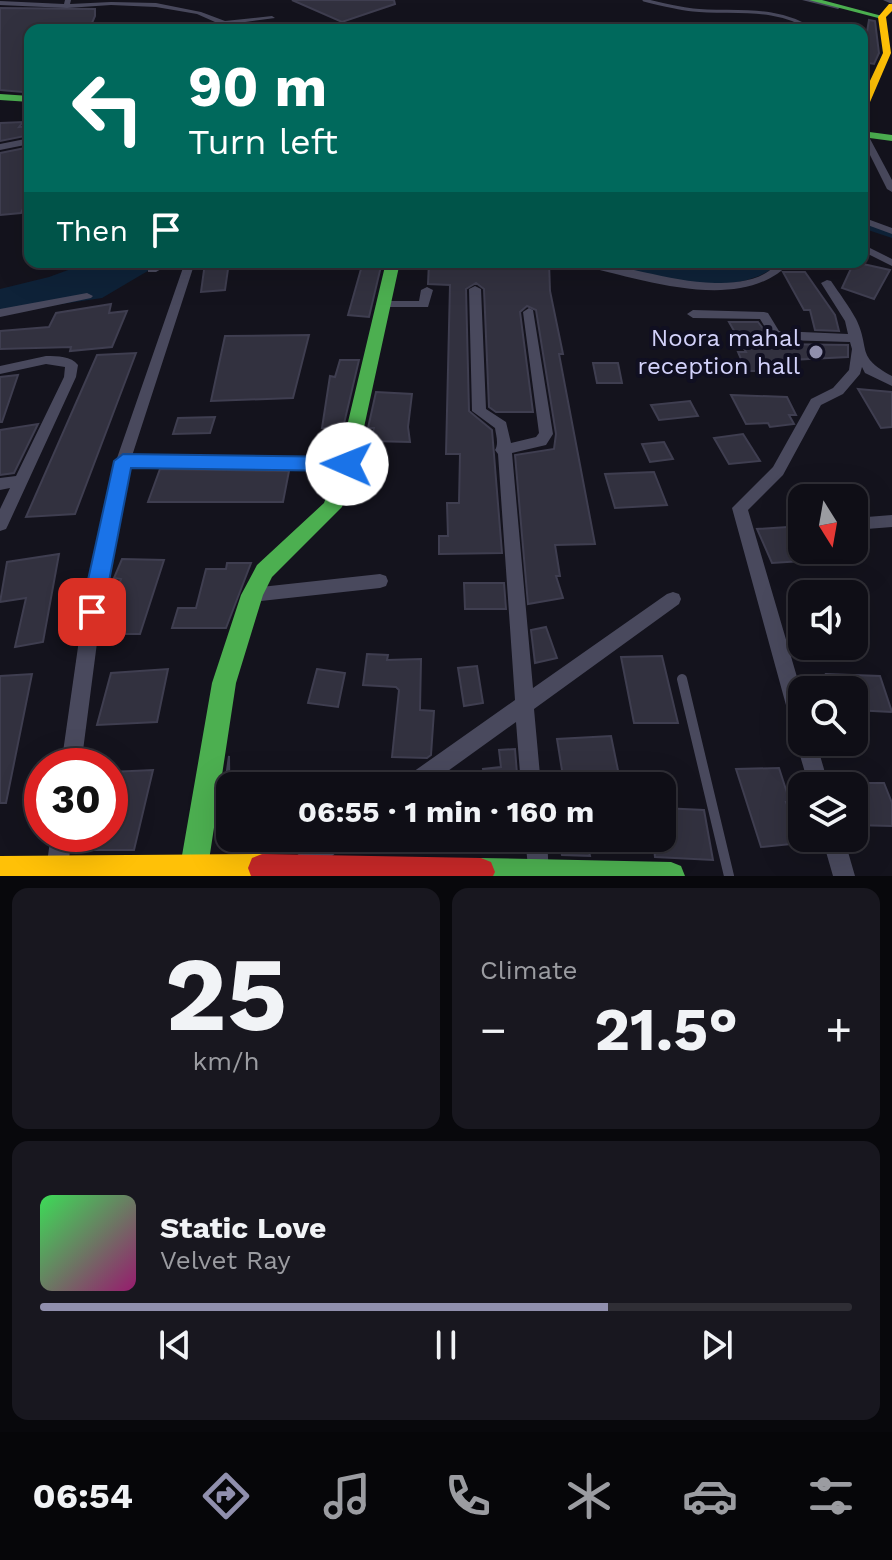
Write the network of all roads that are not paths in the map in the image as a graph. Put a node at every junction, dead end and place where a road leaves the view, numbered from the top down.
1 (644, 0) edge
2 (813, 0) edge
3 (0, 3) edge
4 (67, 3) edge
5 (888, 6) edge
6 (272, 18) dead end
7 (227, 22) junction
8 (230, 24) edge
9 (803, 24) edge
10 (868, 94) edge
11 (0, 97) edge
12 (24, 99) edge
13 (868, 136) edge
14 (892, 138) edge
15 (24, 142) edge
16 (868, 144) edge
17 (0, 147) edge
18 (892, 189) edge
19 (868, 222) edge
20 (892, 231) edge
21 (868, 250) edge
22 (892, 263) edge
23 (156, 268) edge
24 (188, 268) edge
25 (392, 268) edge
26 (605, 268) edge
27 (781, 268) edge
28 (152, 270) dead end
29 (827, 283) dead end
30 (475, 289) dead end
31 (427, 290) dead end
32 (87, 296) dead end
33 (383, 304) junction
34 (529, 312) dead end
35 (0, 313) edge
36 (693, 314) dead end
37 (856, 345) junction
38 (0, 370) edge
39 (892, 382) edge
40 (502, 450) junction
41 (123, 461) junction
42 (347, 464) junction
43 (21, 481) junction
44 (0, 484) edge
45 (892, 521) edge
46 (868, 523) edge
47 (0, 525) edge
48 (380, 581) dead end
49 (252, 595) junction
50 (673, 599) dead end
51 (788, 678) edge
52 (682, 679) dead end
53 (523, 705) junction
54 (73, 748) edge
55 (430, 772) edge
56 (530, 772) edge
57 (60, 852) edge
58 (318, 852) edge
59 (537, 852) edge
60 (837, 852) edge
61 (194, 867) junction
62 (0, 870) edge
63 (57, 870) junction
64 (291, 872) edge
65 (539, 874) junction
66 (671, 876) edge
67 (729, 876) edge
68 (844, 876) edge

1 - 9 lane
2 - 5 street
3 - 4 street
4 - 7 street
5 - 10 street
6 - 7 street
7 - 8 street
11 - 12 street
13 - 14 street
15 - 17 street
16 - 18 street
19 - 20 street
21 - 22 street
23 - 28 street
24 - 41 street
25 - 33 street
26 - 27 street
29 - 37 street
30 - 40 street
31 - 33 street
32 - 35 street
33 - 42 street
34 - 40 street
36 - 37 street
37 - 39 street
37 - 51 street
38 - 43 street
40 - 53 street
41 - 42 street
41 - 54 street
42 - 49 street
43 - 44 street
43 - 47 street
45 - 46 street
48 - 49 street
49 - 61 street
50 - 53 street
52 - 67 lane
53 - 55 street
53 - 56 street
57 - 63 street
58 - 64 street
59 - 65 street
60 - 68 street
61 - 63 street
61 - 64 street
62 - 63 street
64 - 65 street
65 - 66 street

